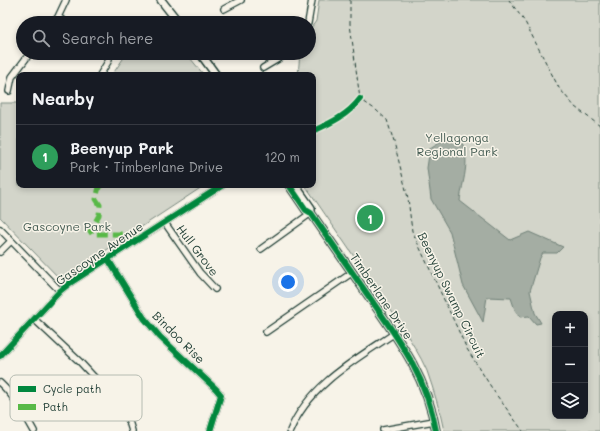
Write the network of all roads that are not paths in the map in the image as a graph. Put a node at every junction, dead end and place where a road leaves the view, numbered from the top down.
1 (66, 0) edge
2 (162, 0) edge
3 (241, 0) edge
4 (312, 0) edge
5 (224, 9) dead end
6 (58, 16) edge
7 (174, 16) edge
8 (309, 16) edge
9 (25, 60) edge
10 (109, 60) edge
11 (205, 60) edge
12 (276, 60) edge
13 (263, 68) dead end
14 (102, 72) edge
15 (214, 72) edge
16 (9, 91) dead end
17 (218, 188) edge
18 (291, 188) edge
19 (298, 188) edge
20 (311, 214) junction
21 (165, 223) junction
22 (0, 229) edge
23 (11, 241) junction
24 (261, 249) dead end
25 (0, 252) edge
26 (108, 259) junction
27 (353, 272) junction
28 (215, 289) dead end
29 (60, 291) junction
30 (34, 319) junction
31 (266, 332) dead end
32 (395, 333) junction
33 (0, 356) edge
34 (92, 375) edge
35 (0, 383) edge
36 (10, 393) edge
37 (28, 421) edge
38 (129, 421) edge
39 (434, 421) junction
40 (383, 430) dead end
41 (34, 431) edge
42 (132, 431) edge
43 (210, 431) edge
44 (290, 431) edge
45 (436, 431) edge

1 - 6 street
2 - 7 street
3 - 5 street
4 - 8 street
9 - 16 street
10 - 14 street
11 - 15 street
12 - 13 street
17 - 21 street, Gascoyne Avenue
18 - 20 street, Timberlane Drive
19 - 20 street, Timberlane Drive
20 - 24 street
20 - 27 street, Timberlane Drive
21 - 26 street, Gascoyne Avenue
21 - 28 street, Hull Grove
22 - 23 street
23 - 25 street
23 - 29 street
26 - 29 street, Gascoyne Avenue
26 - 43 street, Bindoo Rise
27 - 31 street
27 - 32 street, Timberlane Drive
29 - 30 street, Gascoyne Avenue
30 - 33 street, Gascoyne Avenue
30 - 34 street
32 - 39 street, Timberlane Drive
32 - 44 street
35 - 36 street
37 - 41 street
38 - 42 street
39 - 40 street
39 - 45 street, Timberlane Drive

